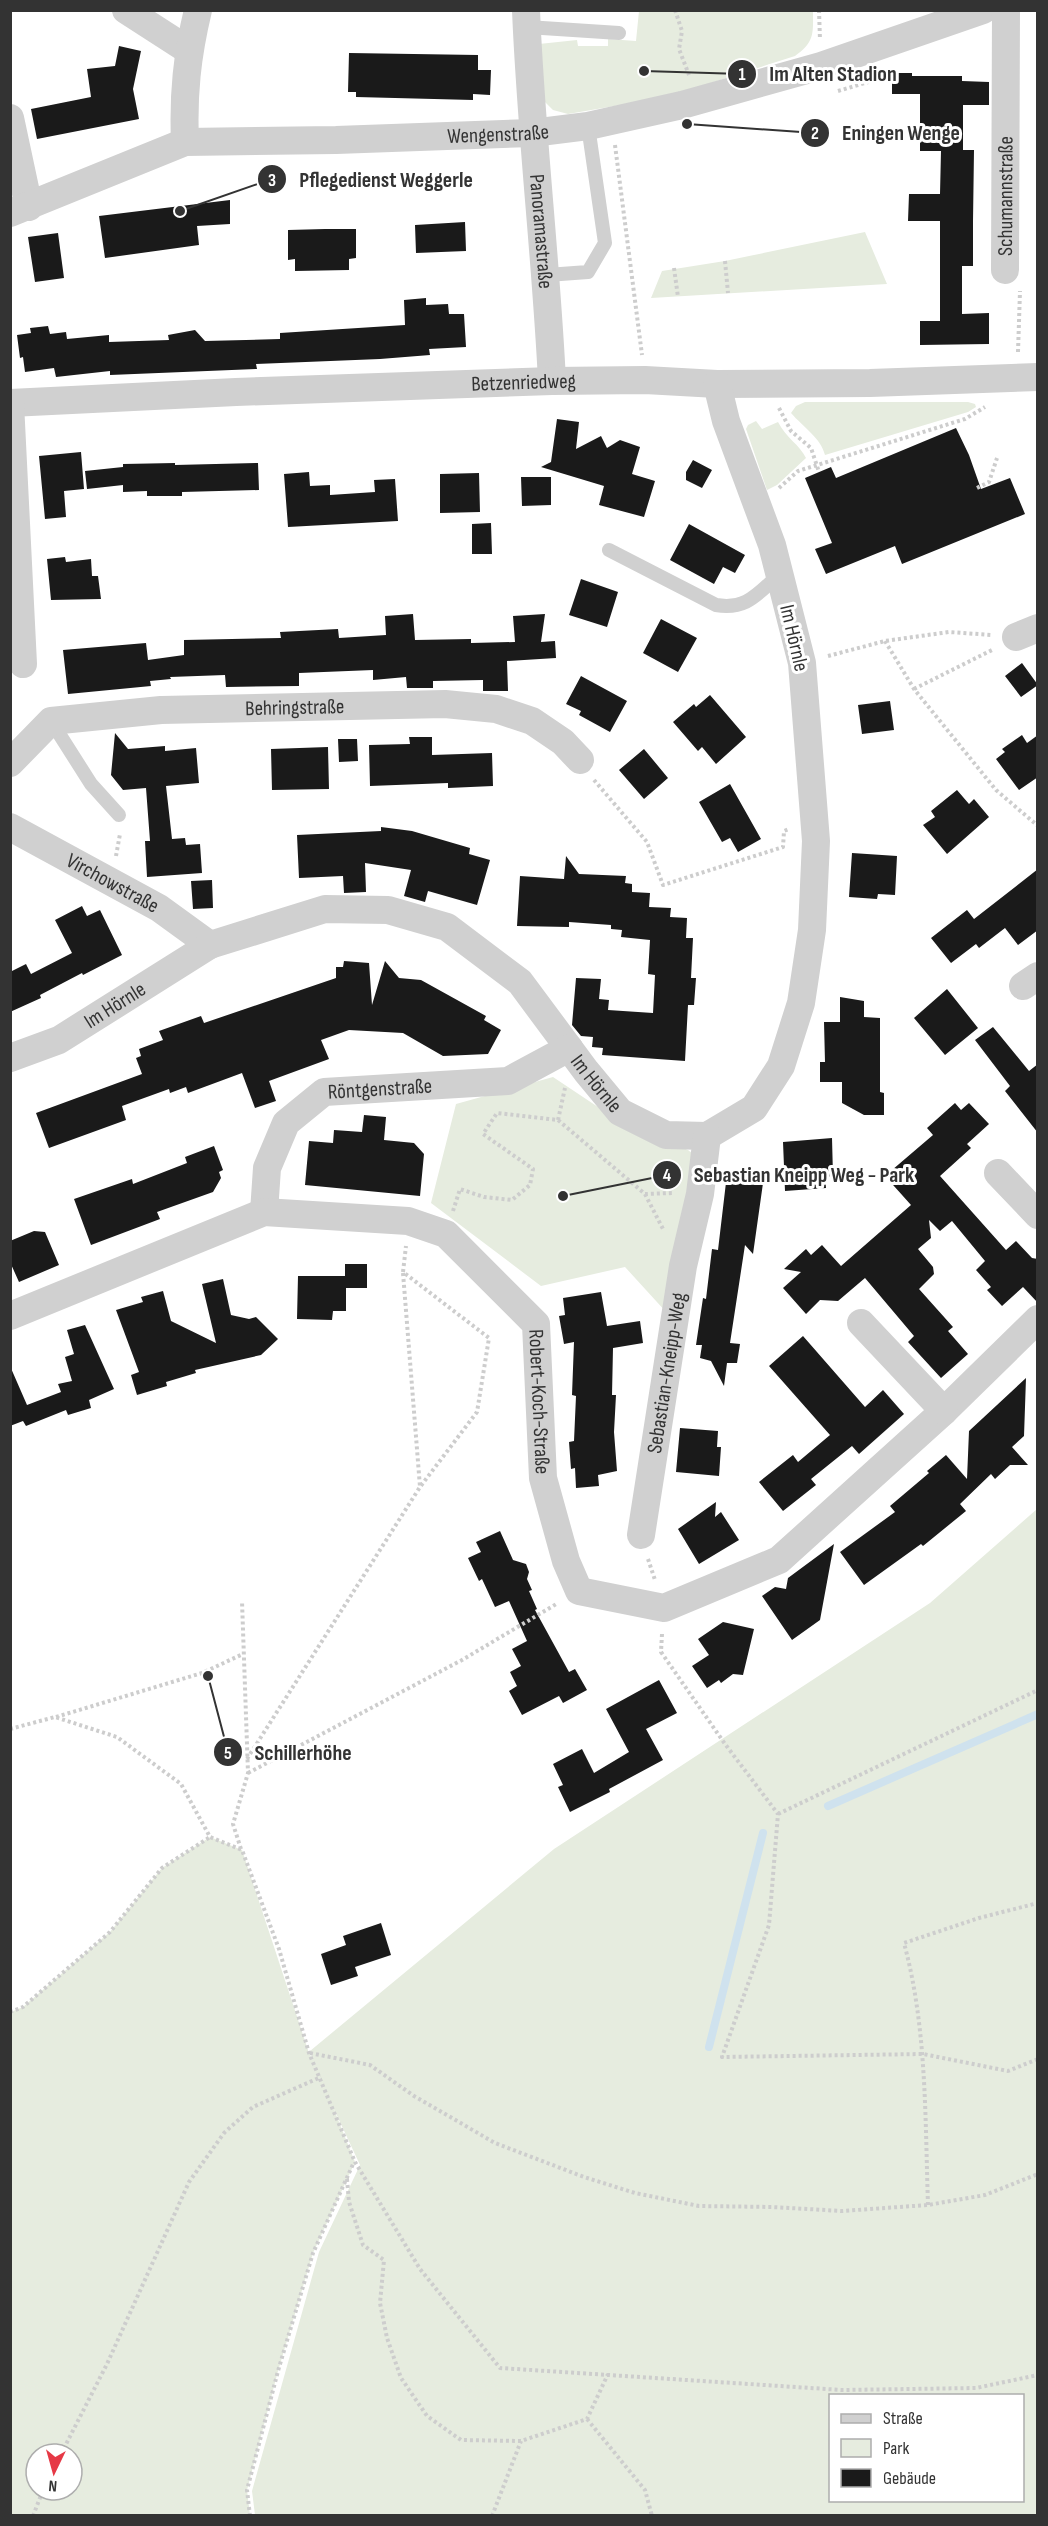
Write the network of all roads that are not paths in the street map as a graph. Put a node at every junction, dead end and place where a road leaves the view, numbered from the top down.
1 (126, 10) edge
2 (198, 10) edge
3 (983, 10) edge
4 (1006, 10) edge
5 (526, 19) edge
6 (619, 33) dead end
7 (188, 50) junction
8 (10, 118) edge
9 (600, 123) junction
10 (532, 133) junction
11 (184, 142) junction
12 (20, 210) edge
13 (1005, 270) road end
14 (547, 275) junction
15 (1028, 377) edge
16 (552, 381) junction
17 (717, 384) junction
18 (10, 403) edge
19 (609, 550) dead end
20 (779, 575) junction
21 (23, 664) dead end
22 (51, 721) junction
23 (580, 760) road end
24 (10, 763) edge
25 (119, 815) road end
26 (10, 826) edge
27 (210, 945) junction
28 (569, 1048) junction
29 (10, 1058) edge
30 (707, 1136) junction
31 (998, 1173) dead end
32 (264, 1212) junction
33 (1038, 1215) edge
34 (10, 1316) edge
35 (1038, 1319) edge
36 (861, 1323) dead end
37 (944, 1411) junction
38 (640, 1535) road end

1 - 7 street
2 - 7 street
3 - 9 street, Wengenstraße
4 - 13 street, Schumannstraße
5 - 6 lane
5 - 10 street, Panoramastraße
7 - 11 street
8 - 12 street
9 - 10 street, Wengenstraße
9 - 14 lane
10 - 11 street, Wengenstraße
10 - 14 street, Panoramastraße
11 - 12 street, Wengenstraße
14 - 16 street, Panoramastraße
15 - 17 street, Betzenriedweg
16 - 17 street, Betzenriedweg
16 - 18 street, Betzenriedweg
17 - 20 street, Im Hörnle
18 - 21 street
19 - 20 lane, Im Hörnle
20 - 30 street, Im Hörnle
22 - 23 street, Behringstraße
22 - 24 street
22 - 25 lane
26 - 27 street, Virchowstraße
27 - 28 street, Im Hörnle
27 - 29 street, Im Hörnle
28 - 30 street, Im Hörnle
28 - 32 street, Röntgenstraße
30 - 38 street, Sebastian-Kneipp-Weg
31 - 33 street
32 - 34 street, Robert-Koch-Straße
32 - 37 street, Robert-Koch-Straße
35 - 37 street
36 - 37 street

